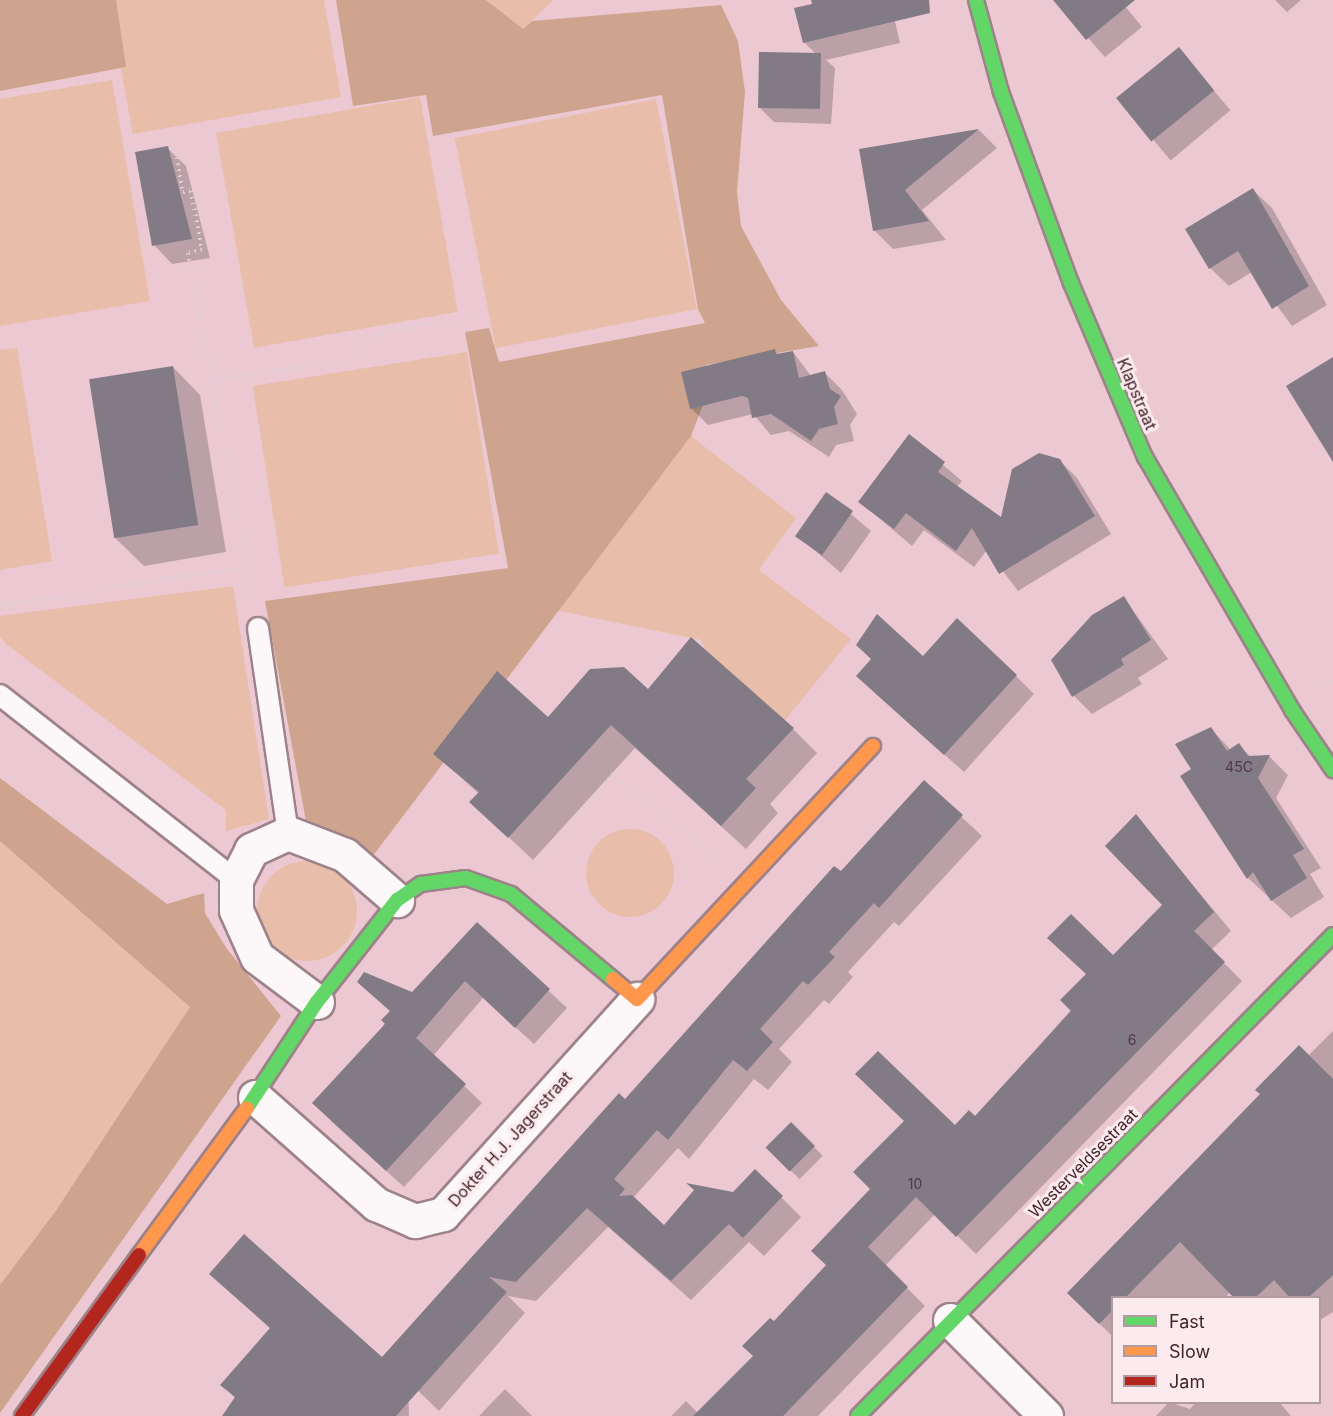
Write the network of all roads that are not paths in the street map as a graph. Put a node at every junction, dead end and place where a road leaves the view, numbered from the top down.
1 (976, 0) edge
2 (258, 628) road end
3 (0, 695) edge
4 (873, 746) dead end
5 (1333, 770) edge
6 (288, 833) junction
7 (236, 880) junction
8 (397, 900) junction
9 (1333, 935) edge
10 (637, 999) junction
11 (317, 1002) junction
12 (255, 1097) junction
13 (950, 1320) junction
14 (22, 1416) edge
15 (858, 1416) edge
16 (1046, 1416) edge

1 - 5 street, Klapstraat
2 - 6 lane
3 - 7 lane
4 - 10 street, Dokter H.J. Jagerstraat
6 - 7 street
6 - 8 street
7 - 11 street
8 - 10 street
8 - 11 street
9 - 13 street, Westerveldsestraat
10 - 12 street, Dokter H.J. Jagerstraat
11 - 12 street
12 - 14 street
13 - 15 street, Westerveldsestraat
13 - 16 street

